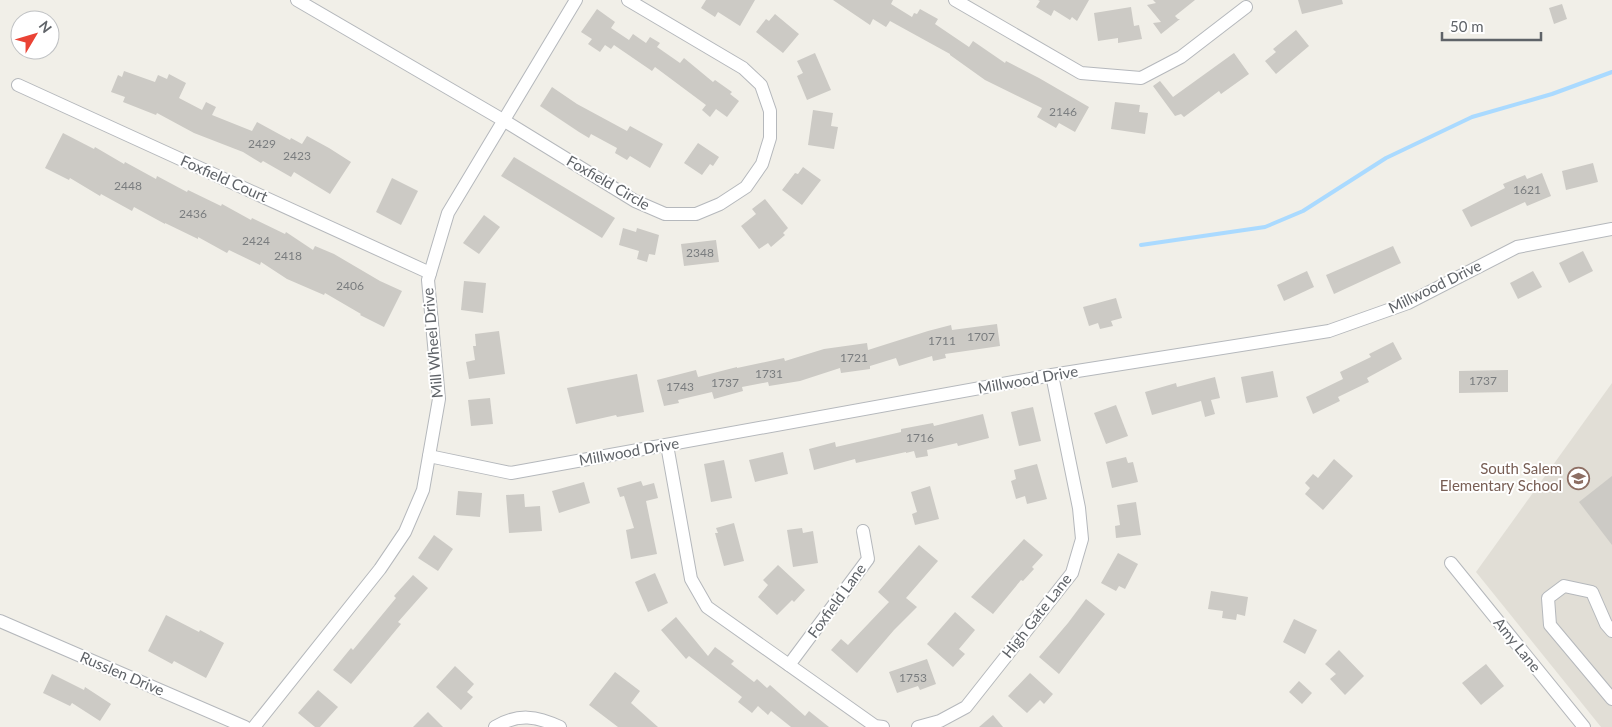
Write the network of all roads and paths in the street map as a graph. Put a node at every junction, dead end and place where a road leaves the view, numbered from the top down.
1 (297, 0) edge
2 (576, 0) edge
3 (628, 0) edge
4 (955, 0) edge
5 (1246, 7) dead end
6 (18, 86) dead end
7 (503, 120) junction
8 (1612, 229) edge
9 (430, 273) junction
10 (1052, 376) junction
11 (667, 445) junction
12 (429, 456) junction
13 (863, 530) dead end
14 (1451, 563) dead end
15 (0, 621) edge
16 (1612, 631) edge
17 (789, 665) junction
18 (1612, 699) edge
19 (245, 727) edge
20 (254, 727) edge
21 (495, 727) edge
22 (560, 727) edge
23 (883, 727) edge
24 (918, 727) edge
25 (1584, 727) edge

1 - 7 street, Foxfield Circle
2 - 7 street, Mill Wheel Drive
3 - 7 street, Foxfield Circle
4 - 5 street
6 - 9 street, Foxfield Court
7 - 9 street, Mill Wheel Drive
8 - 10 street, Millwood Drive
9 - 12 street, Mill Wheel Drive
10 - 11 street, Millwood Drive
10 - 24 street, High Gate Lane
11 - 12 street, Millwood Drive
11 - 17 street
12 - 20 street, Mill Wheel Drive
13 - 17 street, Foxfield Lane
14 - 25 street, Amy Lane
15 - 19 street, Russlen Drive
16 - 18 street
17 - 23 street
21 - 22 street

